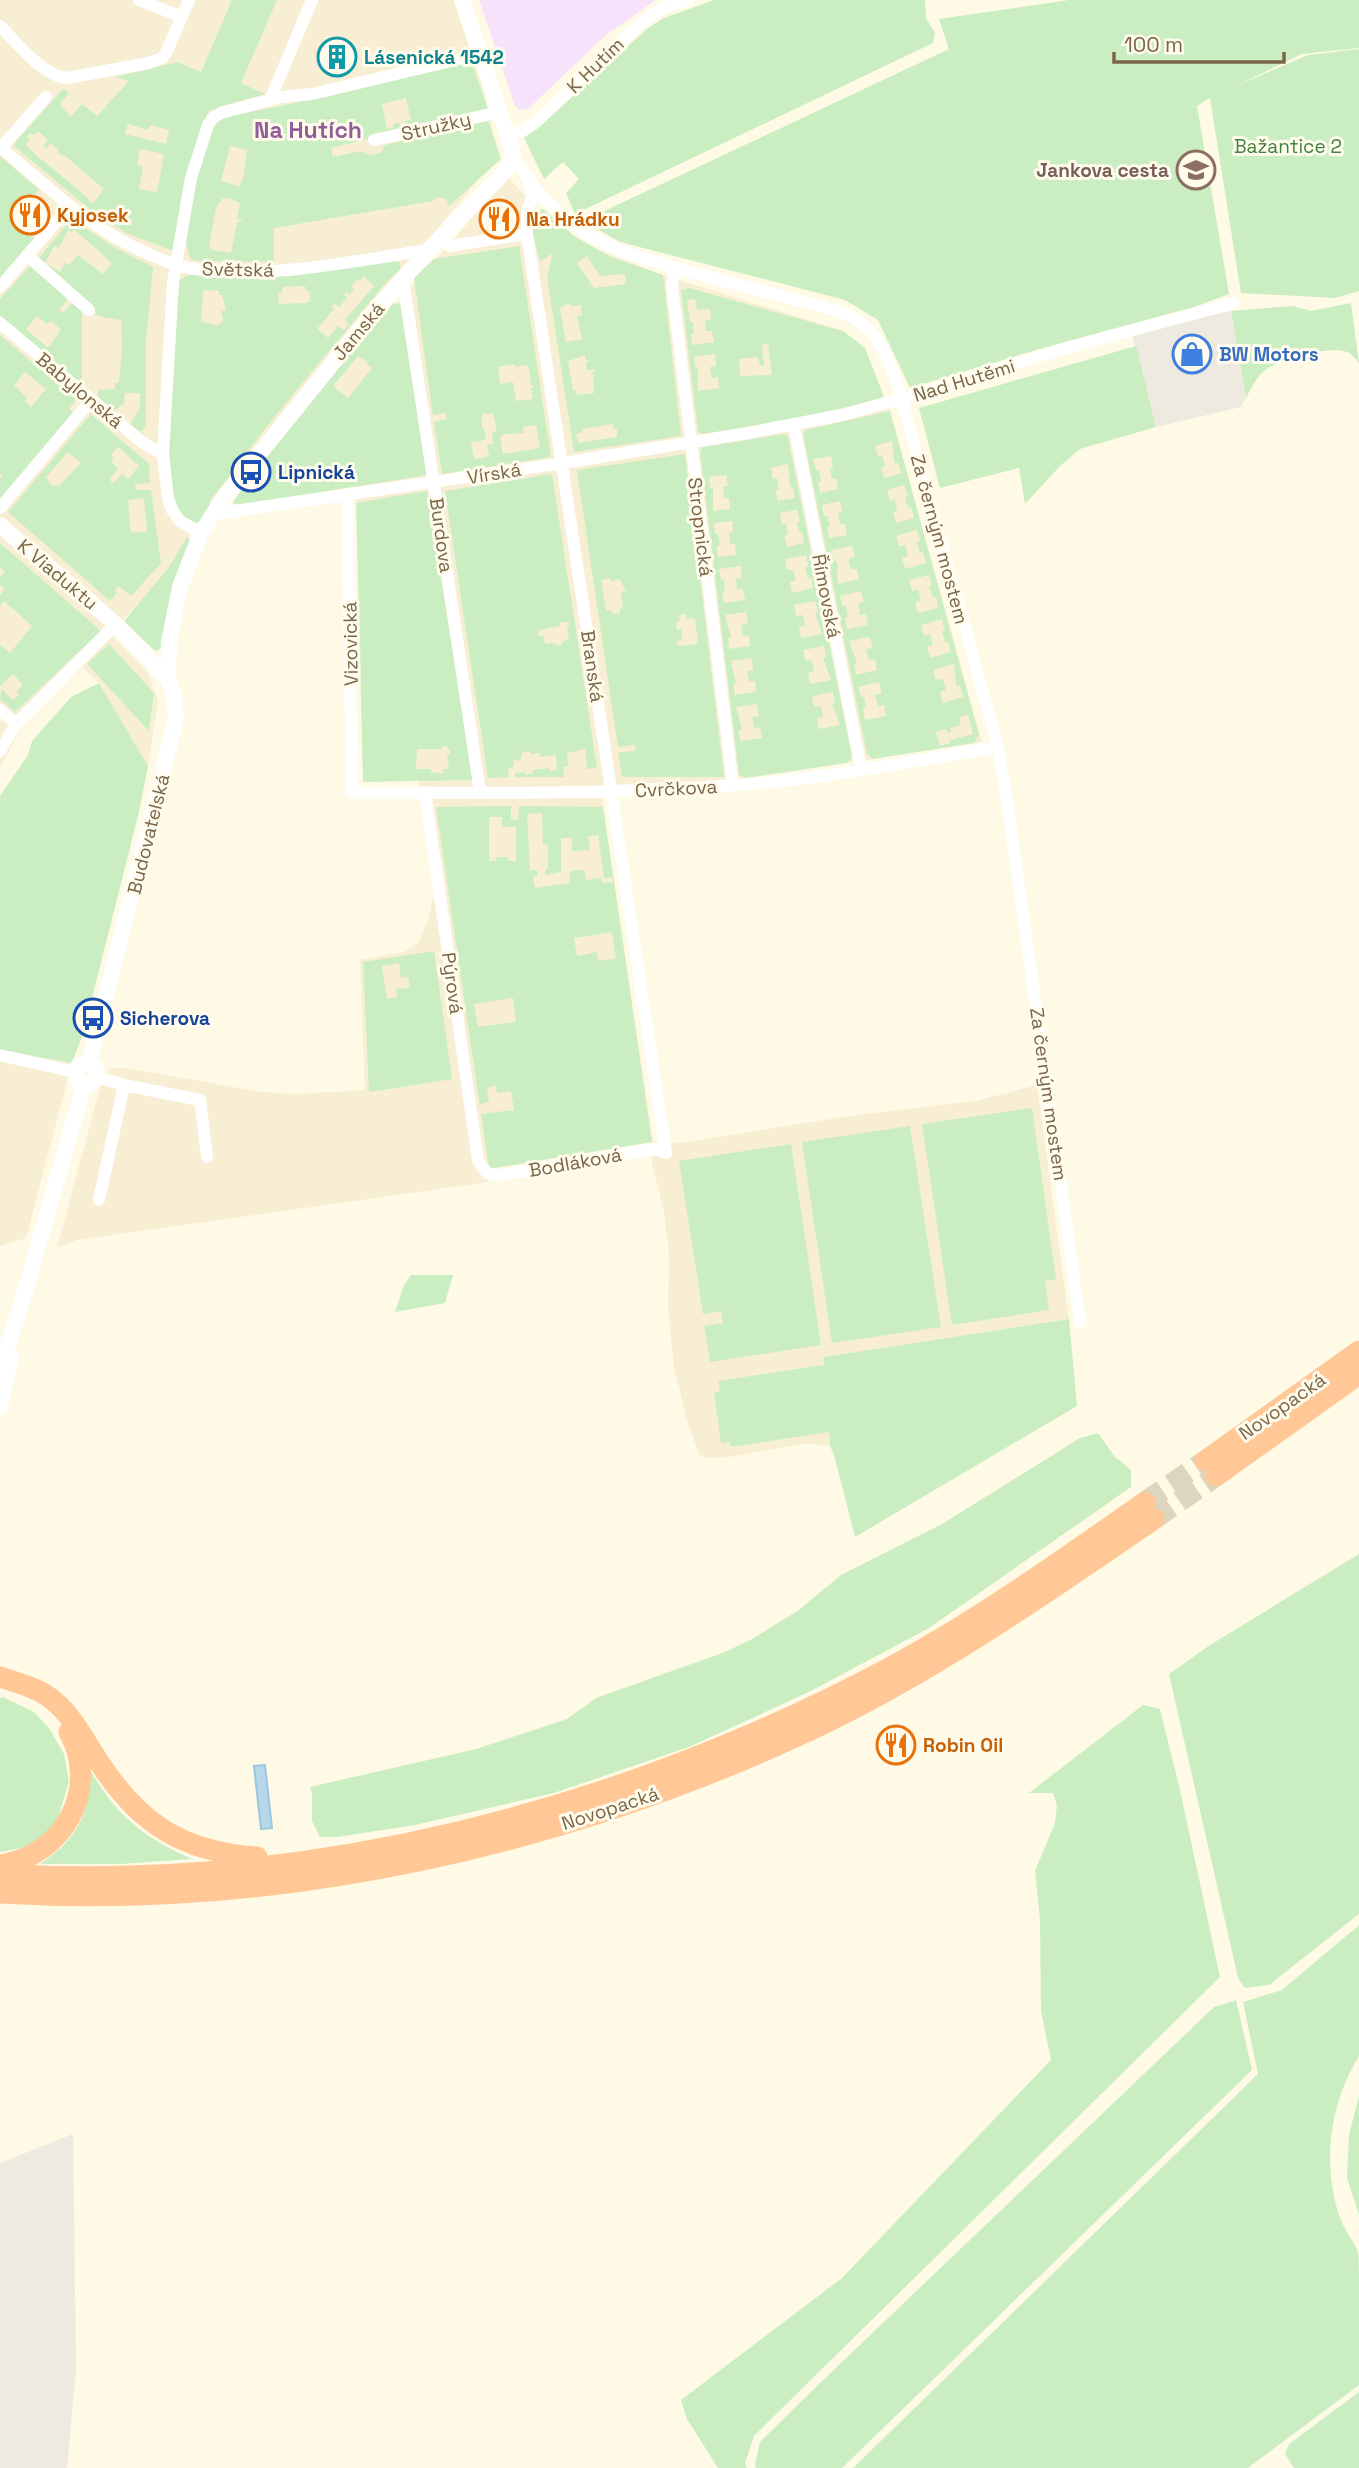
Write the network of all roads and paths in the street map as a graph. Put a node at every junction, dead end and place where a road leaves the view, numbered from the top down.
1 (139, 0) edge
2 (189, 0) edge
3 (312, 0) edge
4 (461, 0) edge
5 (688, 0) edge
6 (182, 17) junction
7 (0, 26) edge
8 (480, 54) junction
9 (46, 97) dead end
10 (270, 100) junction
11 (499, 112) junction
12 (509, 138) junction
13 (374, 141) dead end
14 (0, 147) edge
15 (513, 157) junction
16 (529, 181) junction
17 (69, 206) junction
18 (527, 234) junction
19 (449, 246) dead end
20 (429, 250) junction
21 (27, 255) junction
22 (176, 264) junction
23 (675, 268) junction
24 (403, 279) junction
25 (0, 287) edge
26 (1234, 303) dead end
27 (89, 310) dead end
28 (0, 323) edge
29 (902, 399) junction
30 (91, 400) junction
31 (794, 425) junction
32 (690, 441) junction
33 (163, 454) junction
34 (563, 463) junction
35 (435, 483) junction
36 (347, 495) junction
37 (0, 508) edge
38 (214, 514) junction
39 (0, 525) edge
40 (201, 533) junction
41 (115, 625) junction
42 (168, 679) junction
43 (0, 710) edge
44 (16, 724) junction
45 (0, 731) edge
46 (998, 747) junction
47 (0, 751) edge
48 (861, 768) junction
49 (733, 785) junction
50 (611, 791) junction
51 (425, 792) junction
52 (480, 792) junction
53 (352, 793) joint
54 (0, 1055) edge
55 (86, 1074) junction
56 (124, 1085) junction
57 (666, 1153) joint
58 (207, 1157) dead end
59 (485, 1172) joint
60 (99, 1200) dead end
61 (22, 1302) junction
62 (1080, 1322) dead end
63 (1359, 1351) edge
64 (0, 1368) edge
65 (1359, 1374) edge
66 (0, 1407) edge
67 (0, 1676) edge
68 (0, 1687) edge
69 (316, 1858) junction
70 (0, 1865) edge
71 (0, 1874) edge
72 (0, 1893) edge

1 - 6 street
2 - 6 street
3 - 10 street
4 - 8 street, Za černým mostem
5 - 12 street, K Hutím
6 - 7 street
8 - 10 street
8 - 11 street, Za černým mostem
9 - 14 street
10 - 22 street
11 - 12 street, Za černým mostem
11 - 13 street, Stružky
12 - 15 street, Za černým mostem
14 - 17 street, Světská
15 - 16 street, Za černým mostem
15 - 20 street, Jamská
16 - 18 street, Branská
16 - 23 street, Za černým mostem
17 - 21 street
17 - 22 street, Světská
18 - 19 street
18 - 34 street, Branská
20 - 22 street, Světská
20 - 24 street, Jamská
21 - 25 street
21 - 27 street
22 - 33 street
23 - 29 street, Za černým mostem
23 - 32 street, Stropnická
24 - 35 street, Burdova
24 - 38 street, Jamská
26 - 29 street, Nad Hutěmi
28 - 30 street, Babylonská
29 - 31 street, Nad Hutěmi
29 - 46 street, Za černým mostem
30 - 33 street, Babylonská
30 - 37 street
31 - 32 street, Nad Hutěmi
31 - 48 street, Římovská
32 - 34 street, Vírská
32 - 49 street, Stropnická
33 - 40 street
34 - 35 street, Vírská
34 - 50 street, Branská
35 - 36 street, Vírská
35 - 52 street, Burdova
36 - 38 street, Vírská
36 - 53 street, Vizovická
38 - 40 street
39 - 41 street, K Viaduktu
40 - 42 street
41 - 42 street
41 - 44 street
42 - 55 street, Budovatelská
43 - 44 street
44 - 45 street
44 - 47 street
46 - 48 street, Cvrčkova
46 - 62 street, Za černým mostem
48 - 49 street, Cvrčkova
49 - 50 street, Cvrčkova
50 - 52 street, Cvrčkova
50 - 57 street, Branská
51 - 52 street, Cvrčkova
51 - 53 street, Cvrčkova
51 - 59 street, Pýrová
54 - 55 street
55 - 56 street
55 - 61 street, Budovatelská
56 - 58 street
56 - 60 street
57 - 59 street, Bodláková
61 - 64 street, Budovatelská
61 - 66 street, Budovatelská
63 - 65 highway, Novopacká
67 - 69 highway
68 - 70 highway
69 - 71 highway, Novopacká
69 - 72 highway, Novopacká

